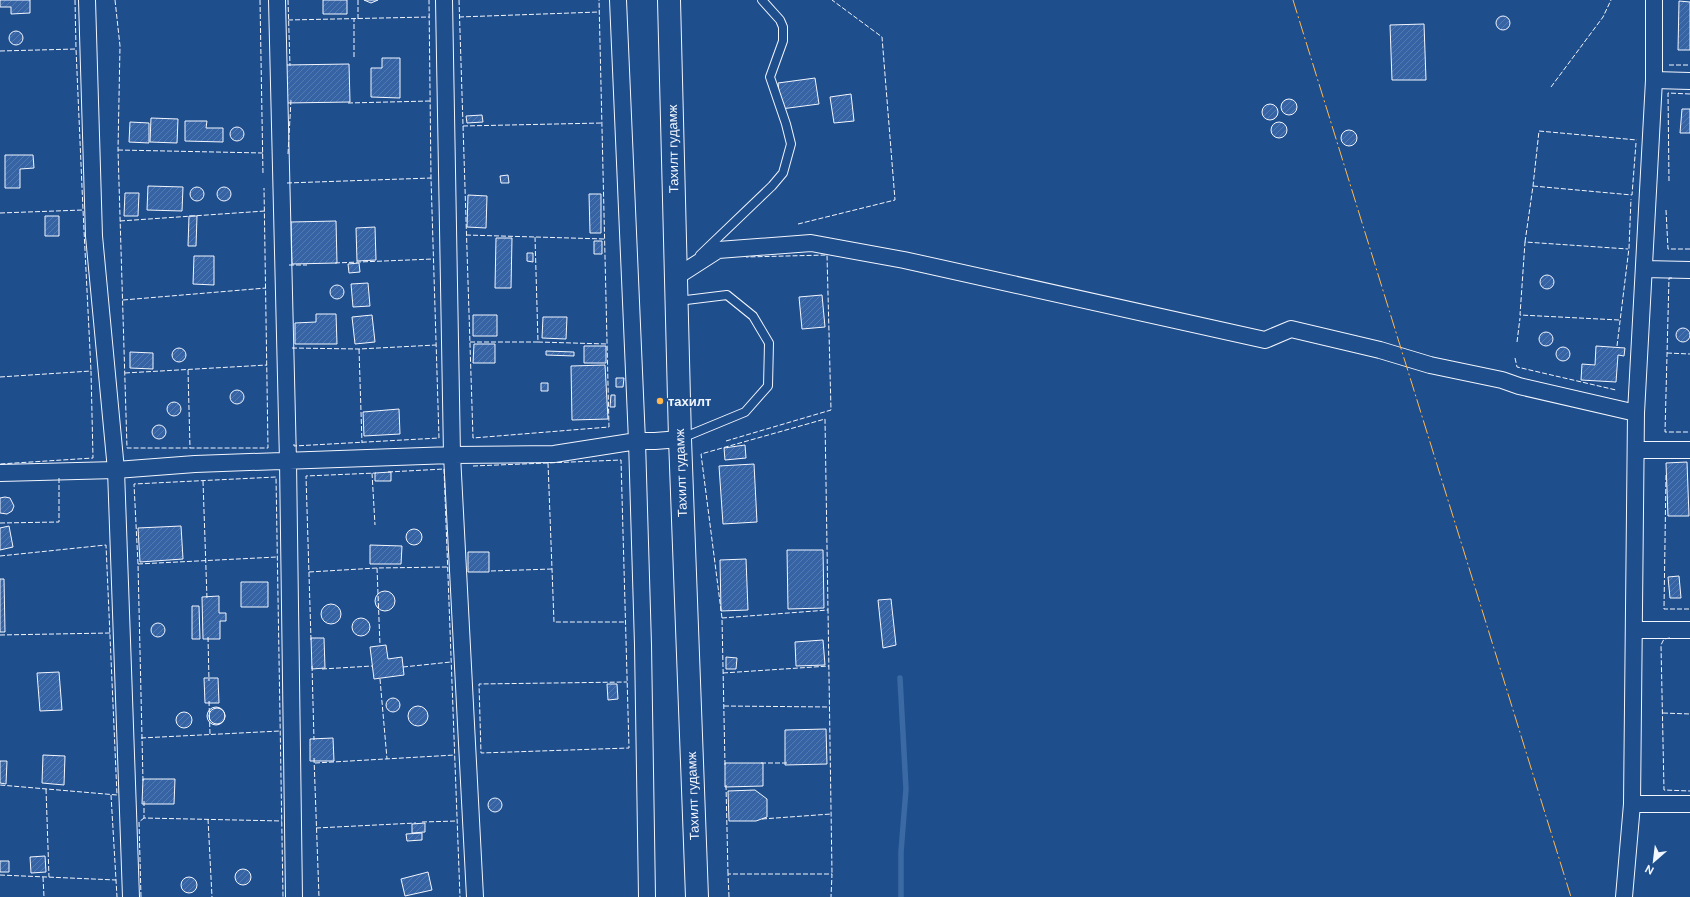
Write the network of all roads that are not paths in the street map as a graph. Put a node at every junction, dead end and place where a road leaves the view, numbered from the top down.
1 (87, 0) edge
2 (277, 0) edge
3 (444, 0) edge
4 (618, 0) edge
5 (669, 0) edge
6 (762, 0) edge
7 (1654, 0) edge
8 (1654, 80) junction
9 (1690, 80) edge
10 (1644, 270) junction
11 (1690, 270) edge
12 (676, 277) junction
13 (677, 301) junction
14 (1636, 413) junction
15 (680, 439) junction
16 (637, 441) junction
17 (1636, 450) junction
18 (1690, 450) edge
19 (452, 455) junction
20 (288, 461) junction
21 (116, 470) junction
22 (0, 473) edge
23 (1634, 630) junction
24 (1690, 630) edge
25 (1632, 804) junction
26 (1690, 804) edge
27 (131, 897) edge
28 (294, 897) edge
29 (474, 897) edge
30 (647, 897) edge
31 (697, 897) edge
32 (1624, 897) edge

1 - 21 street
2 - 20 street
3 - 19 street
4 - 16 street
5 - 12 main road, Тахилт гудамж
6 - 12 lane
7 - 8 street
8 - 9 street
8 - 10 street
10 - 11 street
10 - 14 street
12 - 13 main road, Тахилт гудамж
12 - 14 street
13 - 15 main road, Тахилт гудамж
13 - 15 lane
14 - 17 street
15 - 16 street
15 - 31 main road, Тахилт гудамж
16 - 19 street
16 - 30 street
17 - 18 street
17 - 23 street
19 - 20 street
19 - 29 street
20 - 21 street
20 - 28 street
21 - 22 street
21 - 27 street
23 - 24 street
23 - 25 street
25 - 26 street
25 - 32 street

